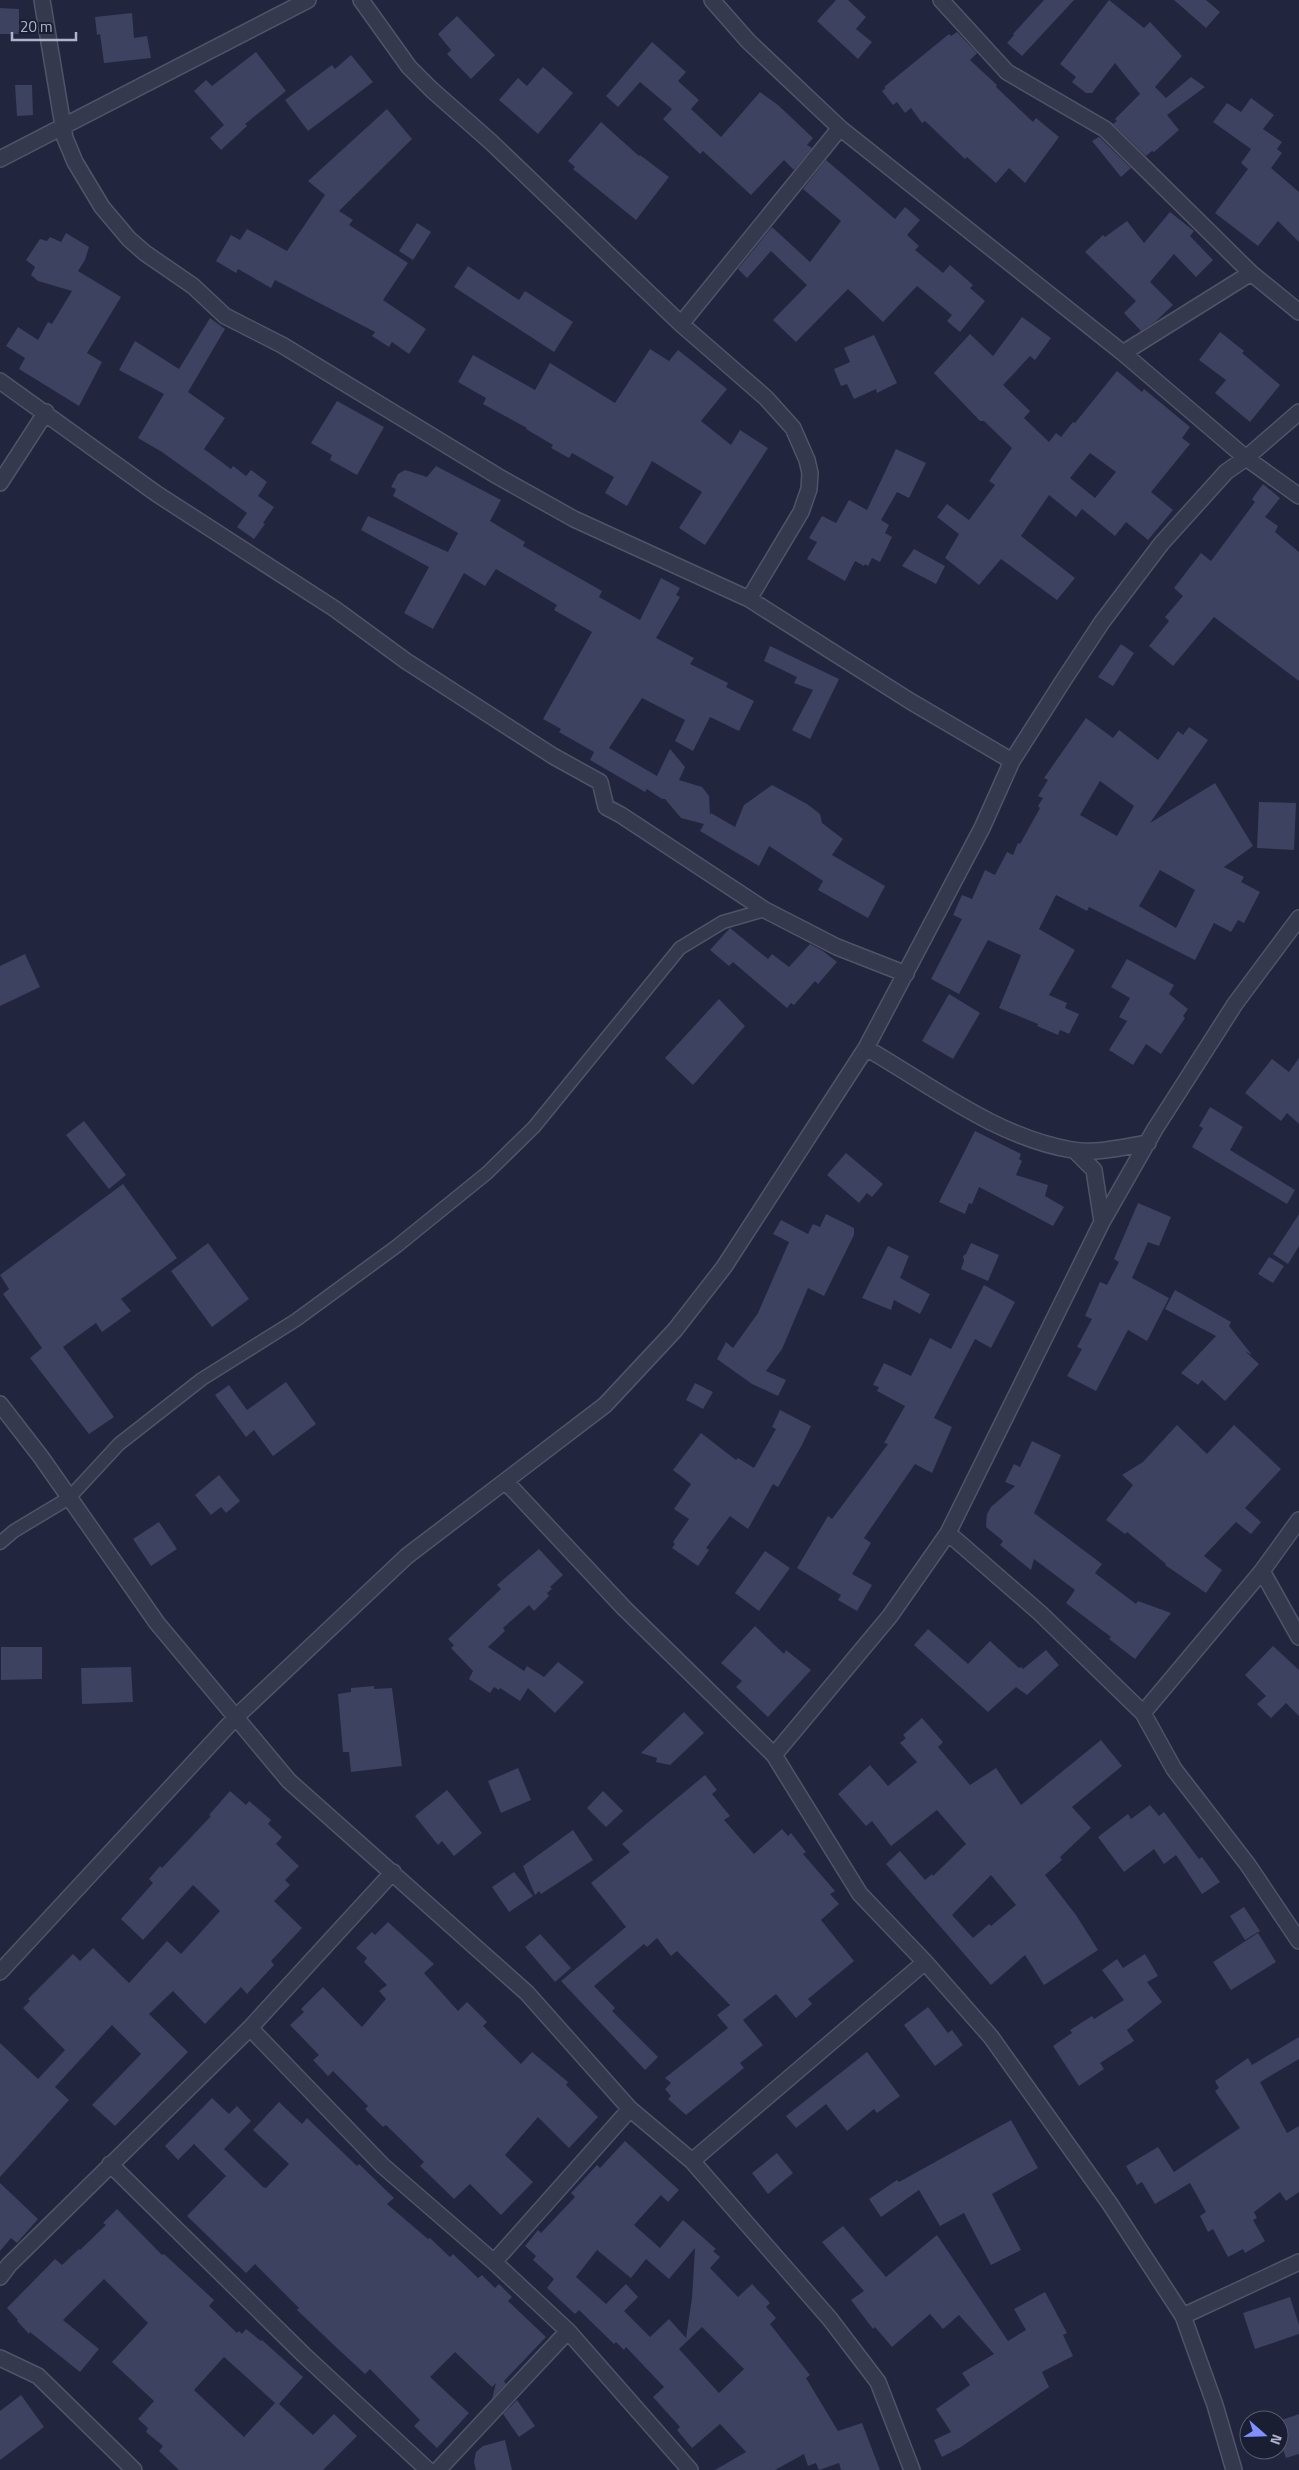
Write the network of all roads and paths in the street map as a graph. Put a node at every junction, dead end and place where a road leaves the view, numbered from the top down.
1 (42, 0) edge
2 (308, 0) edge
3 (361, 0) edge
4 (941, 0) edge
5 (716, 2) edge
6 (63, 125) junction
7 (840, 128) junction
8 (0, 159) edge
9 (1251, 273) junction
10 (1299, 312) edge
11 (681, 324) junction
12 (1123, 353) junction
13 (0, 381) edge
14 (46, 412) junction
15 (1299, 412) edge
16 (1246, 458) junction
17 (0, 483) edge
18 (1299, 496) edge
19 (749, 599) junction
20 (1012, 761) junction
21 (765, 910) junction
22 (1299, 918) edge
23 (906, 974) junction
24 (866, 1048) junction
25 (1148, 1143) junction
26 (1074, 1150) junction
27 (1102, 1222) junction
28 (0, 1404) edge
29 (506, 1482) junction
30 (69, 1498) junction
31 (1299, 1520) edge
32 (948, 1533) junction
33 (0, 1543) edge
34 (1262, 1572) junction
35 (1299, 1637) edge
36 (1142, 1713) junction
37 (236, 1716) junction
38 (774, 1755) junction
39 (393, 1872) junction
40 (1299, 1941) edge
41 (925, 1962) junction
42 (0, 1972) edge
43 (250, 2028) junction
44 (630, 2109) junction
45 (692, 2161) junction
46 (110, 2164) junction
47 (494, 2262) junction
48 (1299, 2262) edge
49 (0, 2277) edge
50 (1183, 2316) junction
51 (568, 2331) junction
52 (0, 2358) edge
53 (134, 2470) edge
54 (428, 2470) edge
55 (438, 2470) edge
56 (690, 2470) edge
57 (912, 2470) edge
58 (1234, 2470) edge

1 - 6 street
2 - 6 street
3 - 11 street
4 - 9 street
5 - 7 street
6 - 8 street
6 - 19 street
7 - 11 street
7 - 12 street
9 - 10 street
9 - 12 street
11 - 19 street
12 - 16 street
13 - 14 street
14 - 17 street
14 - 21 street
15 - 16 street
16 - 18 street
16 - 20 street
19 - 20 street
20 - 23 street
21 - 23 street
21 - 30 lane
22 - 25 street
23 - 24 street
24 - 26 street
24 - 29 street
25 - 26 street
25 - 27 street
26 - 27 street
27 - 32 street
28 - 30 street
29 - 37 street
29 - 38 street
30 - 33 lane
30 - 37 street
31 - 34 street
32 - 36 street
32 - 38 street
34 - 35 street
34 - 36 street
36 - 40 street
37 - 39 street
37 - 42 street
38 - 41 street
39 - 43 street
39 - 44 street
41 - 45 street
41 - 50 street
43 - 46 street
43 - 47 street
44 - 45 street
44 - 47 street
45 - 57 street
46 - 49 street
46 - 54 street
47 - 51 street
48 - 50 street
50 - 58 street
51 - 55 street
51 - 56 street
52 - 53 street

